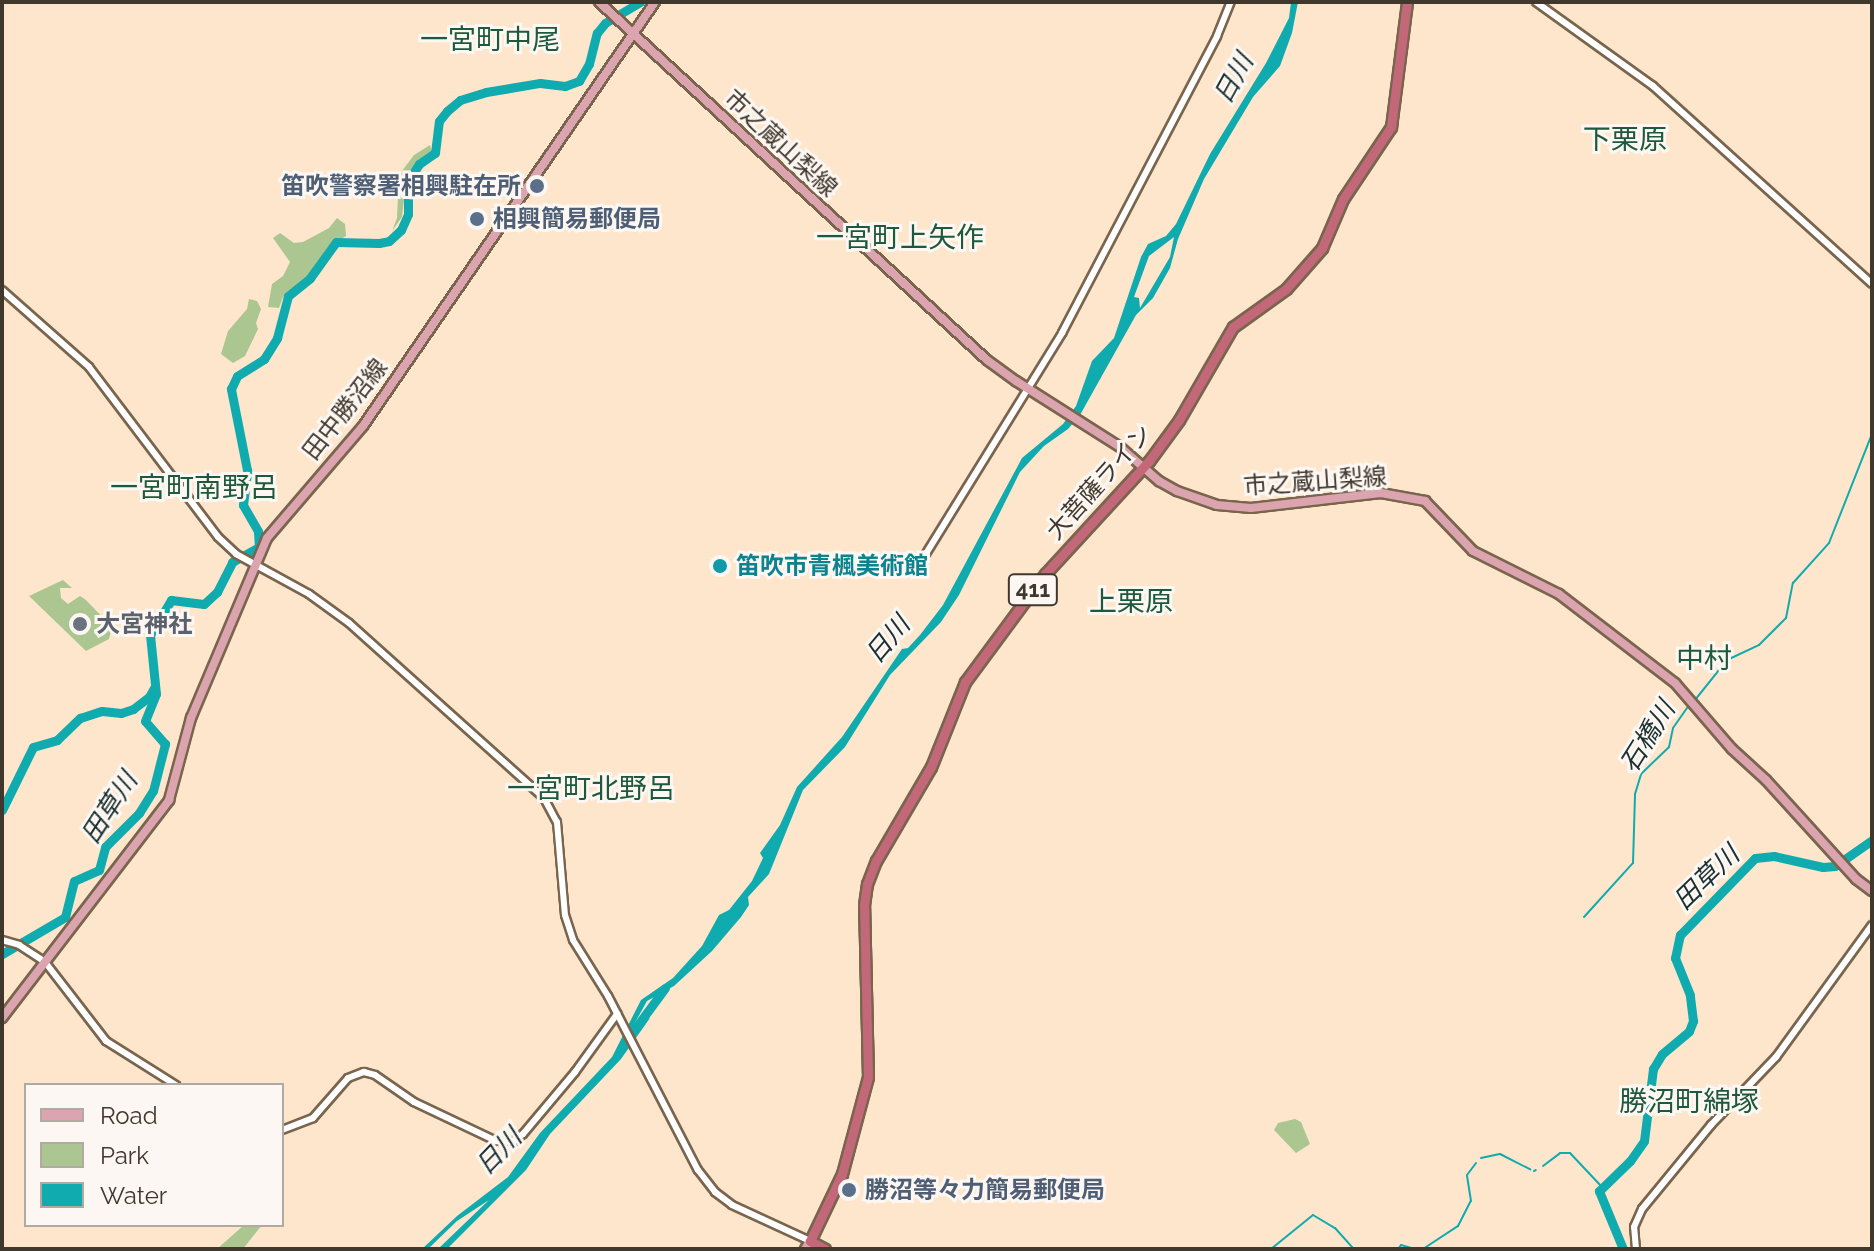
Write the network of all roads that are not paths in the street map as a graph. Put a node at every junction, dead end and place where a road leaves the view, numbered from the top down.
1 (599, 2) edge
2 (655, 2) edge
3 (1231, 2) edge
4 (1407, 2) edge
5 (1536, 2) edge
6 (633, 34) junction
7 (1872, 284) edge
8 (2, 290) edge
9 (1028, 388) junction
10 (1143, 468) junction
11 (922, 560) dead end
12 (256, 565) junction
13 (1872, 891) edge
14 (1872, 925) edge
15 (6, 941) edge
16 (45, 962) junction
17 (618, 1016) junction
18 (2, 1018) edge
19 (173, 1083) edge
20 (284, 1129) edge
21 (808, 1245) edge
22 (825, 1249) edge
23 (1636, 1249) edge

1 - 6 main road, 市之蔵山梨線
2 - 6 main road, 田中勝沼線
3 - 9 street
4 - 10 highway, 大菩薩ライン / 411
5 - 7 street
6 - 9 main road, 市之蔵山梨線
6 - 12 main road, 田中勝沼線
8 - 12 street
9 - 10 main road, 市之蔵山梨線
9 - 11 street
10 - 13 main road, 市之蔵山梨線
10 - 21 highway, 大菩薩ライン / 411
12 - 16 main road, 田中勝沼線
12 - 17 street
14 - 23 street
15 - 16 street
16 - 18 main road, 田中勝沼線
16 - 19 street
17 - 20 street
17 - 21 street
21 - 22 highway

